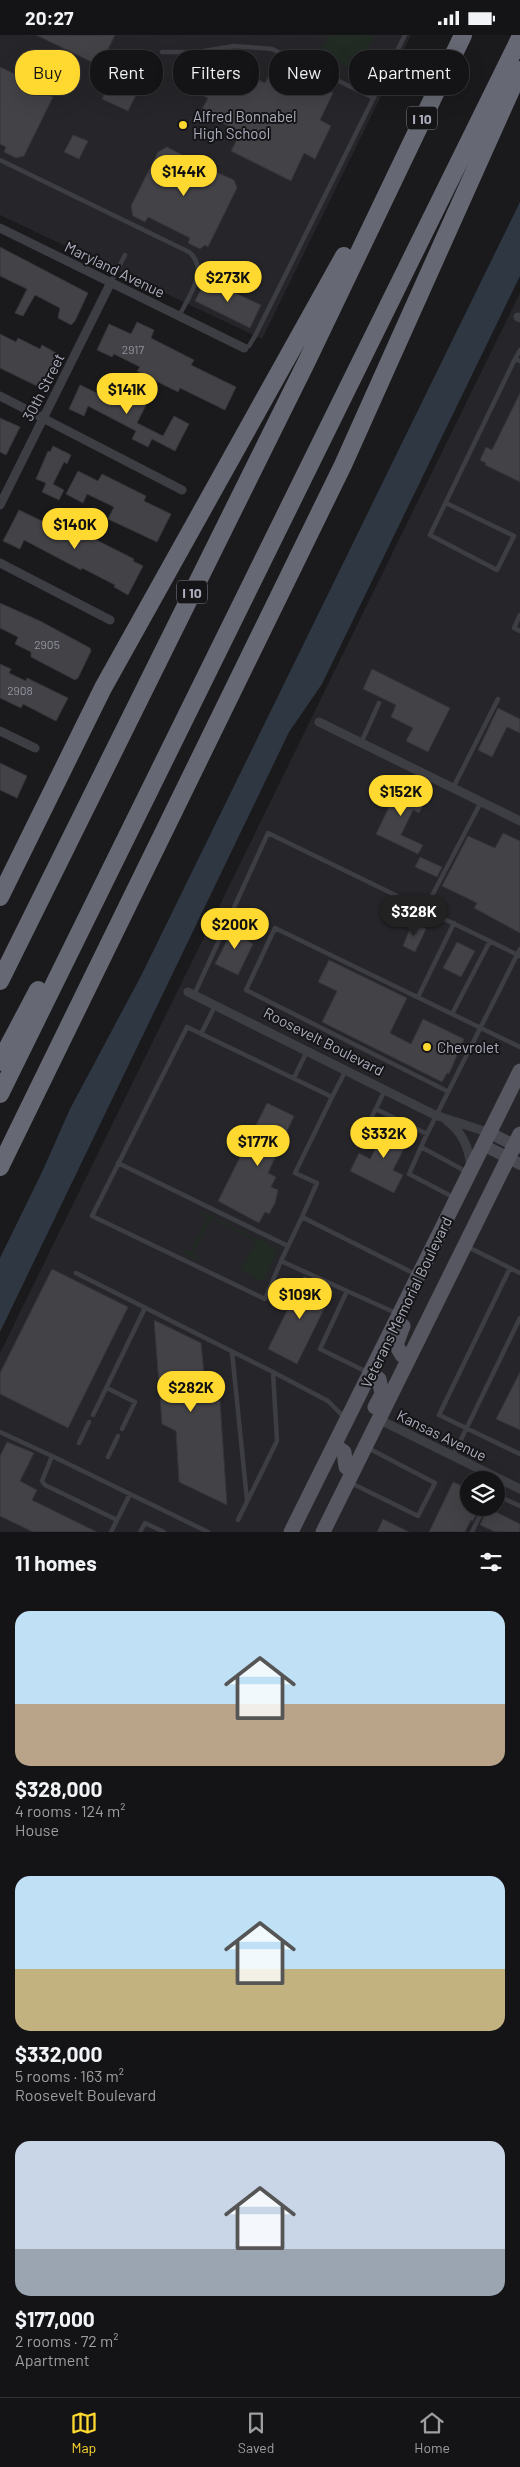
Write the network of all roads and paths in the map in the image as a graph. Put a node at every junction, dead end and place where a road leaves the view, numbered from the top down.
1 (405, 35) edge
2 (463, 35) edge
3 (520, 38) edge
4 (163, 52) edge
5 (520, 70) edge
6 (374, 98) junction
7 (0, 160) edge
8 (381, 202) junction
9 (0, 228) edge
10 (125, 255) dead end
11 (111, 282) junction
12 (179, 316) junction
13 (244, 348) joint
14 (520, 350) edge
15 (518, 360) edge
16 (0, 396) edge
17 (43, 417) junction
18 (182, 490) dead end
19 (446, 503) junction
20 (0, 505) edge
21 (0, 563) edge
22 (520, 615) edge
23 (110, 620) dead end
24 (520, 631) edge
25 (201, 682) junction
26 (498, 699) dead end
27 (379, 703) dead end
28 (319, 722) dead end
29 (0, 731) edge
30 (361, 743) junction
31 (35, 748) dead end
32 (454, 788) junction
33 (481, 802) junction
34 (520, 821) edge
35 (0, 897) edge
36 (425, 909) junction
37 (454, 923) junction
38 (490, 941) junction
39 (520, 949) edge
40 (519, 955) edge
41 (0, 981) edge
42 (191, 993) joint
43 (418, 997) junction
44 (215, 1005) junction
45 (452, 1014) junction
46 (480, 1028) junction
47 (201, 1033) junction
48 (520, 1047) edge
49 (307, 1051) junction
50 (0, 1062) edge
51 (346, 1070) junction
52 (520, 1071) edge
53 (294, 1078) junction
54 (385, 1089) junction
55 (447, 1091) junction
56 (0, 1094) edge
57 (332, 1097) junction
58 (376, 1109) junction
59 (435, 1115) junction
60 (445, 1119) junction
61 (427, 1134) junction
62 (486, 1139) junction
63 (358, 1145) dead end
64 (421, 1147) junction
65 (516, 1150) edge
66 (118, 1163) junction
67 (0, 1167) edge
68 (470, 1172) junction
69 (459, 1195) junction
70 (486, 1203) junction
71 (302, 1217) junction
72 (442, 1230) junction
73 (464, 1245) junction
74 (288, 1246) junction
75 (281, 1261) junction
76 (510, 1268) junction
77 (76, 1273) dead end
78 (520, 1273) edge
79 (419, 1275) junction
80 (347, 1291) junction
81 (145, 1308) junction
82 (400, 1315) junction
83 (520, 1318) edge
84 (232, 1352) junction
85 (408, 1358) junction
86 (272, 1372) junction
87 (371, 1374) junction
88 (107, 1388) junction
89 (93, 1415) dead end
90 (378, 1419) junction
91 (348, 1420) junction
92 (89, 1422) dead end
93 (122, 1429) dead end
94 (466, 1429) junction
95 (0, 1432) edge
96 (118, 1436) dead end
97 (79, 1443) dead end
98 (334, 1446) junction
99 (365, 1446) junction
100 (520, 1454) edge
101 (52, 1456) junction
102 (453, 1456) junction
103 (108, 1457) dead end
104 (479, 1471) edge
105 (347, 1474) junction
106 (505, 1484) edge
107 (520, 1489) edge
108 (130, 1494) junction
109 (505, 1499) edge
110 (247, 1501) junction
111 (520, 1506) edge
112 (480, 1516) edge
113 (117, 1520) junction
114 (238, 1520) dead end
115 (111, 1532) edge
116 (140, 1532) edge
117 (164, 1532) edge
118 (208, 1532) edge
119 (291, 1532) edge
120 (314, 1532) edge
121 (323, 1532) edge
122 (472, 1532) edge

1 - 6 lane
2 - 8 highway, I 10
3 - 25 highway
4 - 6 lane
5 - 67 highway
6 - 13 lane
7 - 12 lane
8 - 35 highway
8 - 41 highway, I 10
9 - 11 street, Maryland Avenue
10 - 11 lane
11 - 12 street, Maryland Avenue
11 - 17 street, 30th Street
12 - 13 street, Maryland Avenue
14 - 15 lane
15 - 19 lane
16 - 17 street
17 - 18 street
17 - 20 street, 30th Street
19 - 19 lane
21 - 23 street
22 - 24 lane
25 - 50 highway
25 - 56 highway
26 - 32 lane
27 - 30 lane
28 - 30 street
29 - 31 street
30 - 32 street
32 - 33 street
33 - 34 street
33 - 36 lane
36 - 37 lane
36 - 42 lane
37 - 38 lane
37 - 43 lane
38 - 40 lane
38 - 45 lane
39 - 40 lane
40 - 46 lane
42 - 44 street, Roosevelt Boulevard
43 - 45 lane
43 - 55 lane
44 - 47 lane
44 - 49 street, Roosevelt Boulevard
45 - 46 lane
46 - 48 lane
46 - 55 lane
47 - 53 lane
47 - 66 lane
49 - 51 street, Roosevelt Boulevard
49 - 53 lane
51 - 54 street, Roosevelt Boulevard
51 - 57 lane
52 - 62 main road, Veterans Memorial Boulevard
53 - 57 lane
54 - 58 lane
54 - 59 street, Roosevelt Boulevard
55 - 59 lane
57 - 71 lane
58 - 61 lane
58 - 63 lane
59 - 60 street, Roosevelt Boulevard
59 - 61 lane
60 - 62 street, Roosevelt Boulevard
60 - 68 street, Roosevelt Boulevard
61 - 64 lane
62 - 65 street, Roosevelt Boulevard
62 - 68 main road, Veterans Memorial Boulevard
64 - 68 lane
64 - 69 lane
65 - 70 main road, Veterans Memorial Boulevard
66 - 74 lane
66 - 75 lane
68 - 69 main road, Veterans Memorial Boulevard
69 - 70 main road
69 - 72 main road, Veterans Memorial Boulevard
70 - 73 main road, Veterans Memorial Boulevard
71 - 74 lane
71 - 79 lane
72 - 79 main road, Veterans Memorial Boulevard
72 - 85 main road
73 - 76 lane
73 - 85 main road, Veterans Memorial Boulevard
74 - 75 lane
75 - 80 lane
76 - 78 lane
76 - 94 lane
77 - 81 lane
79 - 82 main road, Veterans Memorial Boulevard
80 - 82 lane
80 - 87 lane
81 - 84 lane
81 - 88 lane
82 - 87 main road, Veterans Memorial Boulevard
83 - 94 lane
84 - 86 lane
84 - 110 lane
85 - 90 main road, Veterans Memorial Boulevard
86 - 91 lane
86 - 110 lane
87 - 91 main road, Veterans Memorial Boulevard
87 - 105 main road
88 - 89 lane
88 - 93 lane
90 - 99 main road, Veterans Memorial Boulevard
90 - 102 street, Kansas Avenue
91 - 98 main road, Veterans Memorial Boulevard
92 - 97 lane
94 - 100 lane
94 - 102 lane
95 - 101 lane
96 - 103 lane
98 - 105 main road
98 - 119 main road, Veterans Memorial Boulevard
99 - 105 main road, Veterans Memorial Boulevard
99 - 105 lane
101 - 108 lane
101 - 113 lane
102 - 104 street, Kansas Avenue
105 - 120 main road
105 - 121 main road, Veterans Memorial Boulevard
106 - 107 street, Kansas Avenue
108 - 113 lane
108 - 118 lane
109 - 111 lane
110 - 114 lane
112 - 122 lane
113 - 115 lane
116 - 117 lane

